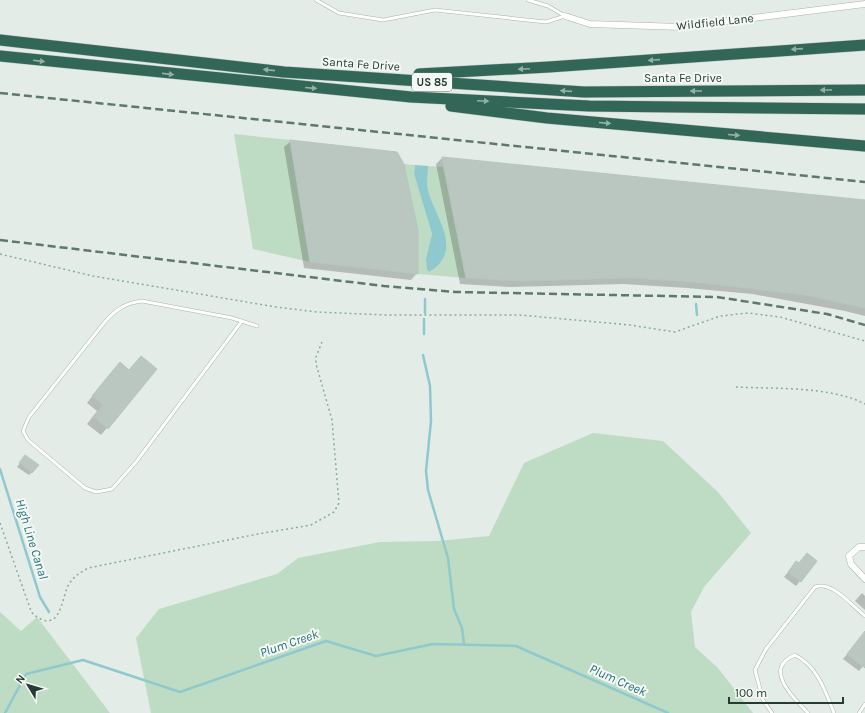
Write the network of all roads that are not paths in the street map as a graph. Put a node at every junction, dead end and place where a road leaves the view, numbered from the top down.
1 (316, 0) edge
2 (528, 0) edge
3 (865, 4) edge
4 (565, 16) junction
5 (0, 40) edge
6 (865, 45) edge
7 (0, 56) edge
8 (284, 72) junction
9 (865, 90) edge
10 (372, 93) junction
11 (865, 109) edge
12 (865, 146) edge
13 (242, 321) junction
14 (257, 326) dead end
15 (865, 547) edge
16 (865, 579) edge
17 (865, 616) edge
18 (865, 704) edge
19 (772, 713) edge
20 (808, 713) edge
21 (834, 713) edge
22 (859, 713) edge

1 - 4 lane
2 - 4 lane
3 - 4 street, Wildfield Lane
8 -> 5 highway, Santa Fe Drive / US 85
6 -> 8 highway
7 -> 10 highway, US 85
9 -> 8 highway, Santa Fe Drive / US 85
10 -> 11 highway, US 85
10 -> 12 highway
13 - 13 lane
13 - 14 lane
15 - 16 street
17 - 19 lane
18 - 22 lane
20 - 21 lane

